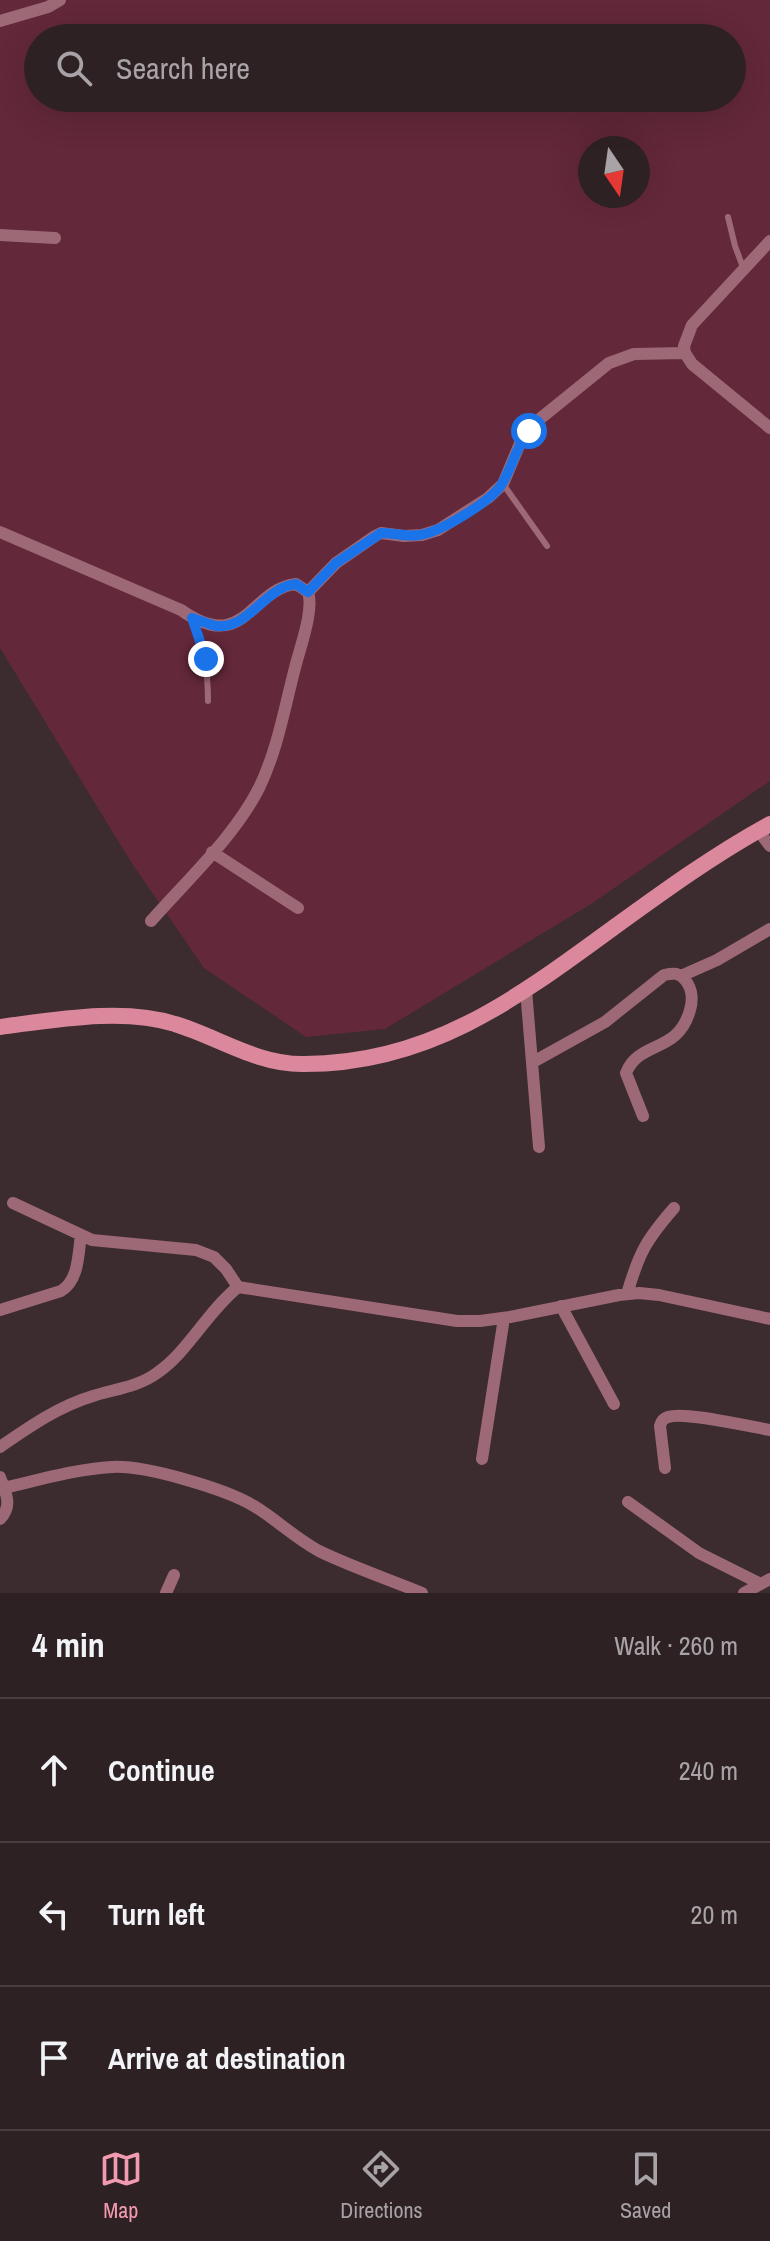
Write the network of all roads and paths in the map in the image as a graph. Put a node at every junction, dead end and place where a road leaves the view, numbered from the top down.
1 (60, 0) edge
2 (0, 21) edge
3 (728, 217) dead end
4 (0, 235) edge
5 (55, 238) dead end
6 (770, 241) edge
7 (744, 270) junction
8 (685, 353) junction
9 (770, 428) edge
10 (503, 484) junction
11 (0, 532) edge
12 (547, 546) dead end
13 (308, 592) junction
14 (192, 618) junction
15 (208, 701) dead end
16 (764, 827) edge
17 (770, 846) edge
18 (212, 852) junction
19 (298, 908) dead end
20 (151, 921) dead end
21 (770, 929) edge
22 (681, 976) junction
23 (526, 990) junction
24 (0, 1027) edge
25 (533, 1062) junction
26 (643, 1116) dead end
27 (539, 1147) dead end
28 (13, 1203) dead end
29 (674, 1208) dead end
30 (81, 1235) junction
31 (238, 1287) junction
32 (627, 1294) junction
33 (561, 1306) junction
34 (0, 1310) edge
35 (504, 1318) junction
36 (770, 1319) edge
37 (614, 1404) dead end
38 (770, 1430) edge
39 (0, 1447) edge
40 (482, 1459) dead end
41 (665, 1468) dead end
42 (2, 1483) edge
43 (628, 1502) dead end
44 (0, 1519) edge
45 (174, 1575) dead end
46 (763, 1586) edge
47 (166, 1593) edge
48 (422, 1593) edge
49 (744, 1593) edge

1 - 2 street
3 - 7 lane
4 - 5 street
6 - 7 street
7 - 8 street
8 - 9 street
8 - 10 street
10 - 12 lane
10 - 13 street
11 - 14 street
13 - 14 street
13 - 18 street
14 - 15 lane
16 - 17 street
16 - 23 main road
18 - 19 street
18 - 20 street
21 - 22 street
22 - 25 street
22 - 26 street
23 - 24 main road
23 - 25 street
25 - 27 street
28 - 30 street
29 - 32 street
30 - 31 street
30 - 34 street
31 - 35 street
31 - 39 street
32 - 33 street
32 - 36 street
33 - 35 street
33 - 37 street
35 - 40 street
38 - 41 street
42 - 44 street
42 - 48 street
43 - 46 street
45 - 47 street
46 - 49 street

